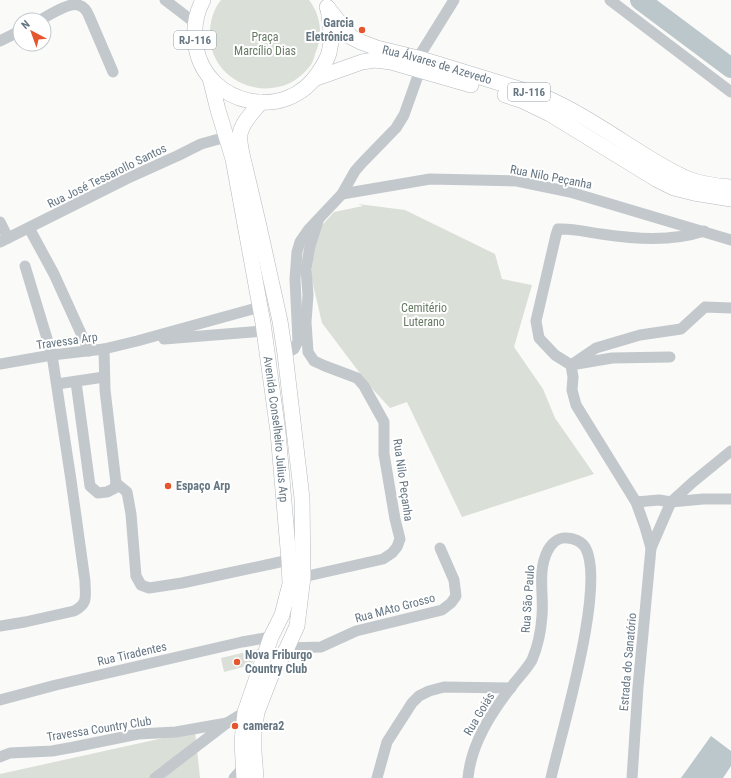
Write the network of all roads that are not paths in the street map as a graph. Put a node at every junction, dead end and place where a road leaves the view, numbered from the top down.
1 (164, 0) edge
2 (203, 0) edge
3 (454, 0) edge
4 (610, 0) edge
5 (326, 3) edge
6 (52, 14) edge
7 (195, 23) junction
8 (12, 34) edge
9 (0, 41) edge
10 (419, 64) junction
11 (113, 72) dead end
12 (210, 78) junction
13 (314, 79) junction
14 (731, 92) edge
15 (261, 102) junction
16 (226, 137) junction
17 (731, 187) edge
18 (342, 194) junction
19 (731, 199) edge
20 (318, 221) junction
21 (0, 222) edge
22 (29, 228) junction
23 (704, 231) junction
24 (4, 240) edge
25 (731, 240) edge
26 (25, 266) dead end
27 (260, 307) junction
28 (731, 308) edge
29 (264, 331) junction
30 (137, 342) junction
31 (104, 349) junction
32 (89, 351) junction
33 (285, 354) junction
34 (52, 355) junction
35 (670, 357) dead end
36 (0, 364) edge
37 (571, 365) junction
38 (104, 377) junction
39 (76, 382) junction
40 (57, 384) junction
41 (731, 451) edge
42 (71, 480) junction
43 (88, 480) junction
44 (116, 483) junction
45 (731, 499) edge
46 (636, 502) junction
47 (672, 502) junction
48 (440, 548) dead end
49 (651, 548) junction
50 (289, 560) junction
51 (303, 577) junction
52 (0, 626) edge
53 (271, 638) junction
54 (287, 648) junction
55 (511, 688) junction
56 (0, 700) edge
57 (245, 712) junction
58 (227, 723) junction
59 (0, 756) edge
60 (240, 775) edge
61 (155, 778) edge
62 (256, 778) edge
63 (377, 778) edge
64 (468, 778) edge
65 (551, 778) edge
66 (632, 778) edge

1 - 7 street
2 - 7 main road, RJ-116
3 - 10 street, Rua Nilo Peçanha
4 - 14 street
5 - 10 main road, Rua Álvares de Azevedo / RJ-116
5 - 13 main road, RJ-116
6 - 11 street
7 - 12 main road, RJ-116
8 - 9 street
10 - 13 main road, Rua Álvares de Azevedo / RJ-116
10 - 17 main road, Rua Álvares de Azevedo / RJ-116
10 - 18 street, Rua Nilo Peçanha
10 - 19 main road, Rua Álvares de Azevedo / RJ-116
12 - 15 main road, RJ-116
12 - 16 main road, Avenida Conselheiro Julius Arp
13 - 15 main road, RJ-116
15 - 33 main road, Avenida Conselheiro Julius Arp
16 - 22 street, Rua José Tessarollo Santos
16 - 27 main road, Avenida Conselheiro Julius Arp
18 - 20 street, Rua Nilo Peçanha
18 - 23 street, Rua Nilo Peçanha
20 - 33 street, Rua Nilo Peçanha
20 - 51 street, Rua Nilo Peçanha
21 - 24 street
22 - 24 street, Rua José Tessarollo Santos
22 - 32 street
23 - 25 street
23 - 37 street
26 - 34 street
27 - 29 main road, Avenida Conselheiro Julius Arp
27 - 30 street, Travessa Arp
28 - 37 street
29 - 30 street, Travessa Arp
29 - 50 main road, Avenida Conselheiro Julius Arp
30 - 31 street, Travessa Arp
31 - 32 street, Travessa Arp
31 - 38 street
32 - 34 street, Travessa Arp
33 - 51 main road, Avenida Conselheiro Julius Arp
34 - 36 street, Travessa Arp
34 - 40 street
35 - 37 street
37 - 46 street, Estrada do Sanatório
38 - 39 street
38 - 44 street
39 - 40 street
39 - 43 street
40 - 42 street
41 - 47 street, Estrada do Sanatório
42 - 43 street
42 - 52 street
43 - 44 street
44 - 50 street
45 - 47 street
46 - 47 street
46 - 49 street, Estrada do Sanatório
47 - 49 street, Estrada do Sanatório
48 - 54 street, Rua MAto Grosso
49 - 66 street, Estrada do Sanatório
50 - 53 main road, Avenida Conselheiro Julius Arp
51 - 54 main road, Avenida Conselheiro Julius Arp
53 - 56 street, Rua Tiradentes
53 - 57 main road, Avenida Conselheiro Julius Arp
54 - 62 main road, Avenida Conselheiro Julius Arp
55 - 63 street
55 - 64 street, Rua Goiás
55 - 65 street, Rua São Paulo
57 - 58 street
57 - 60 main road, Avenida Conselheiro Julius Arp
58 - 59 street, Travessa Country Club
58 - 61 street

